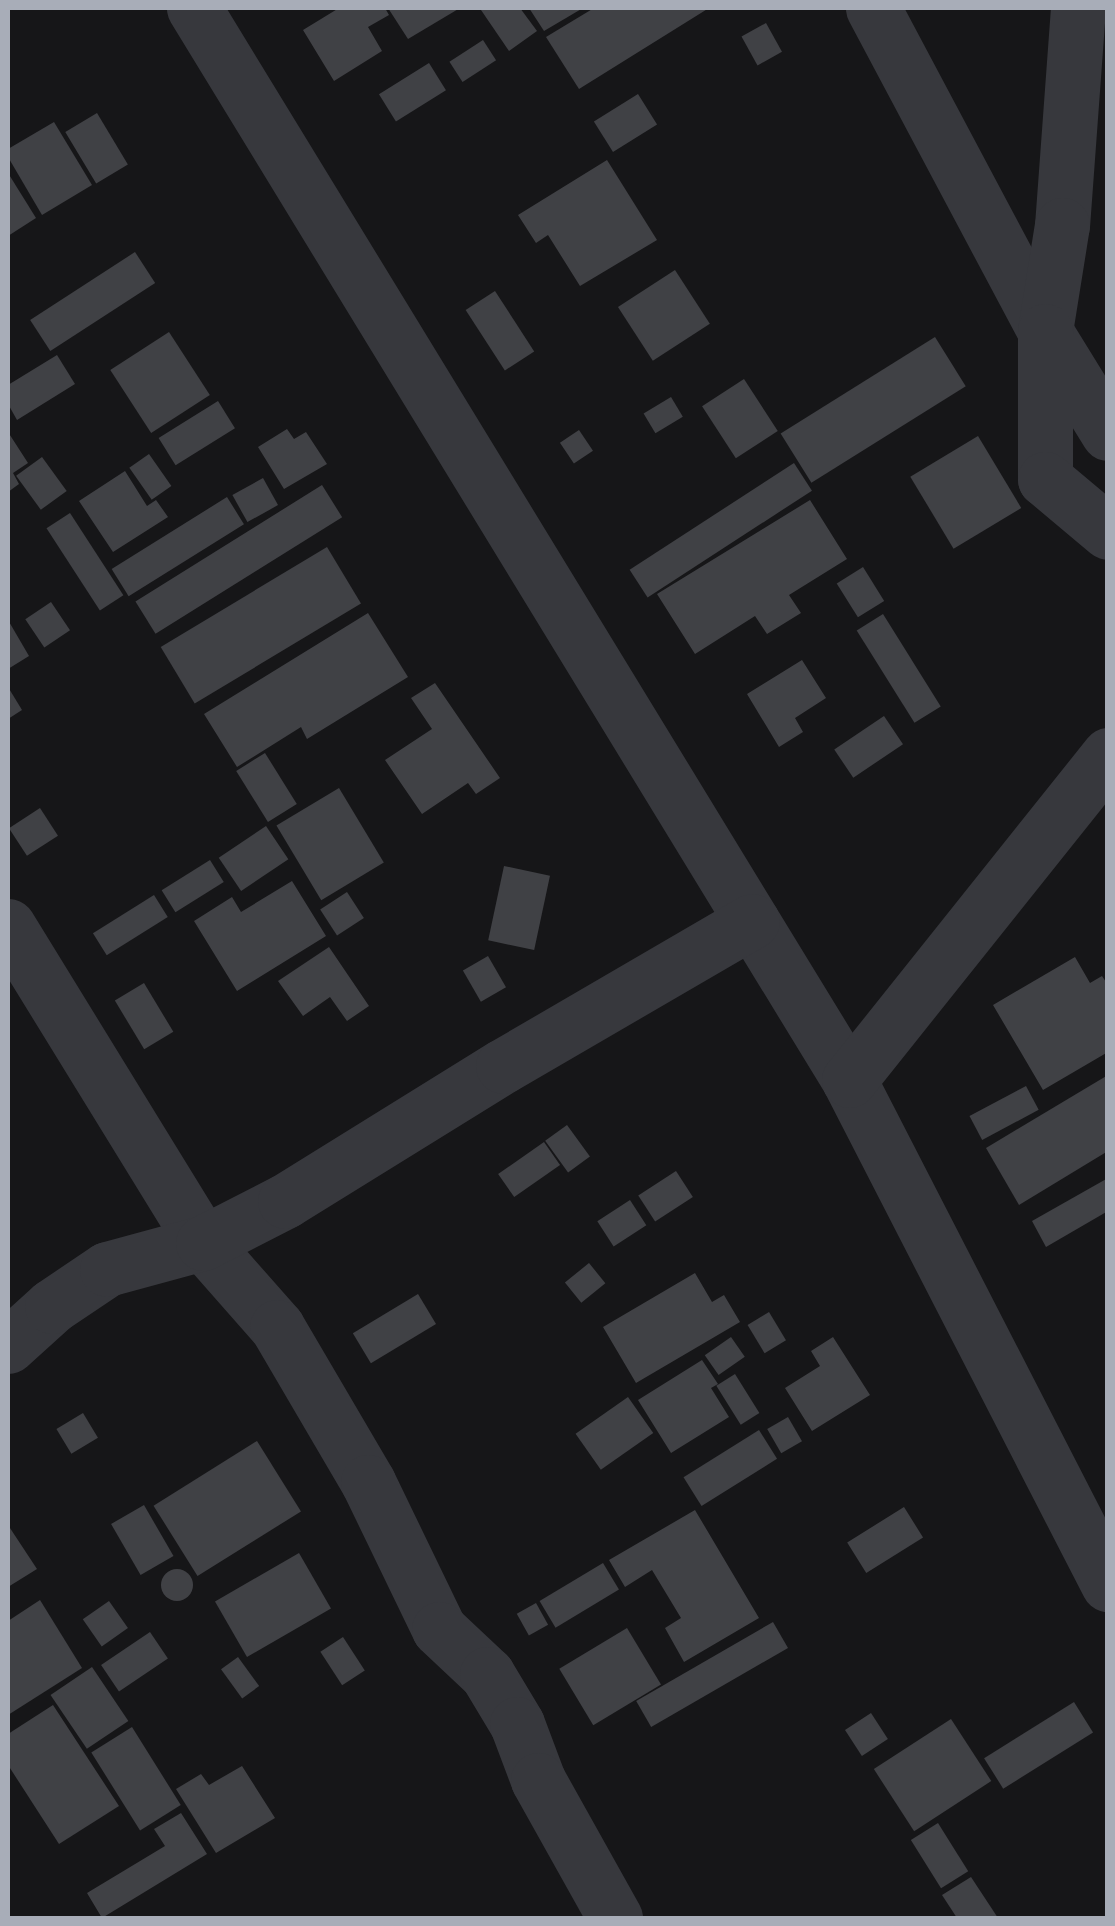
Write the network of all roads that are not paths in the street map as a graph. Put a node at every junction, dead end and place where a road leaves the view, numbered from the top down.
1 (194, 8) edge
2 (873, 8) edge
3 (1078, 8) edge
4 (1045, 331) junction
5 (1108, 433) edge
6 (1108, 532) edge
7 (1108, 755) edge
8 (752, 922) junction
9 (8, 926) edge
10 (849, 1080) junction
11 (203, 1243) junction
12 (8, 1346) edge
13 (1108, 1584) edge
14 (615, 1918) edge

1 - 8 street
2 - 4 street
3 - 4 street
4 - 5 street
4 - 6 street
7 - 10 street
8 - 10 street
8 - 11 street
9 - 11 street
10 - 13 street
11 - 12 street
11 - 14 street

